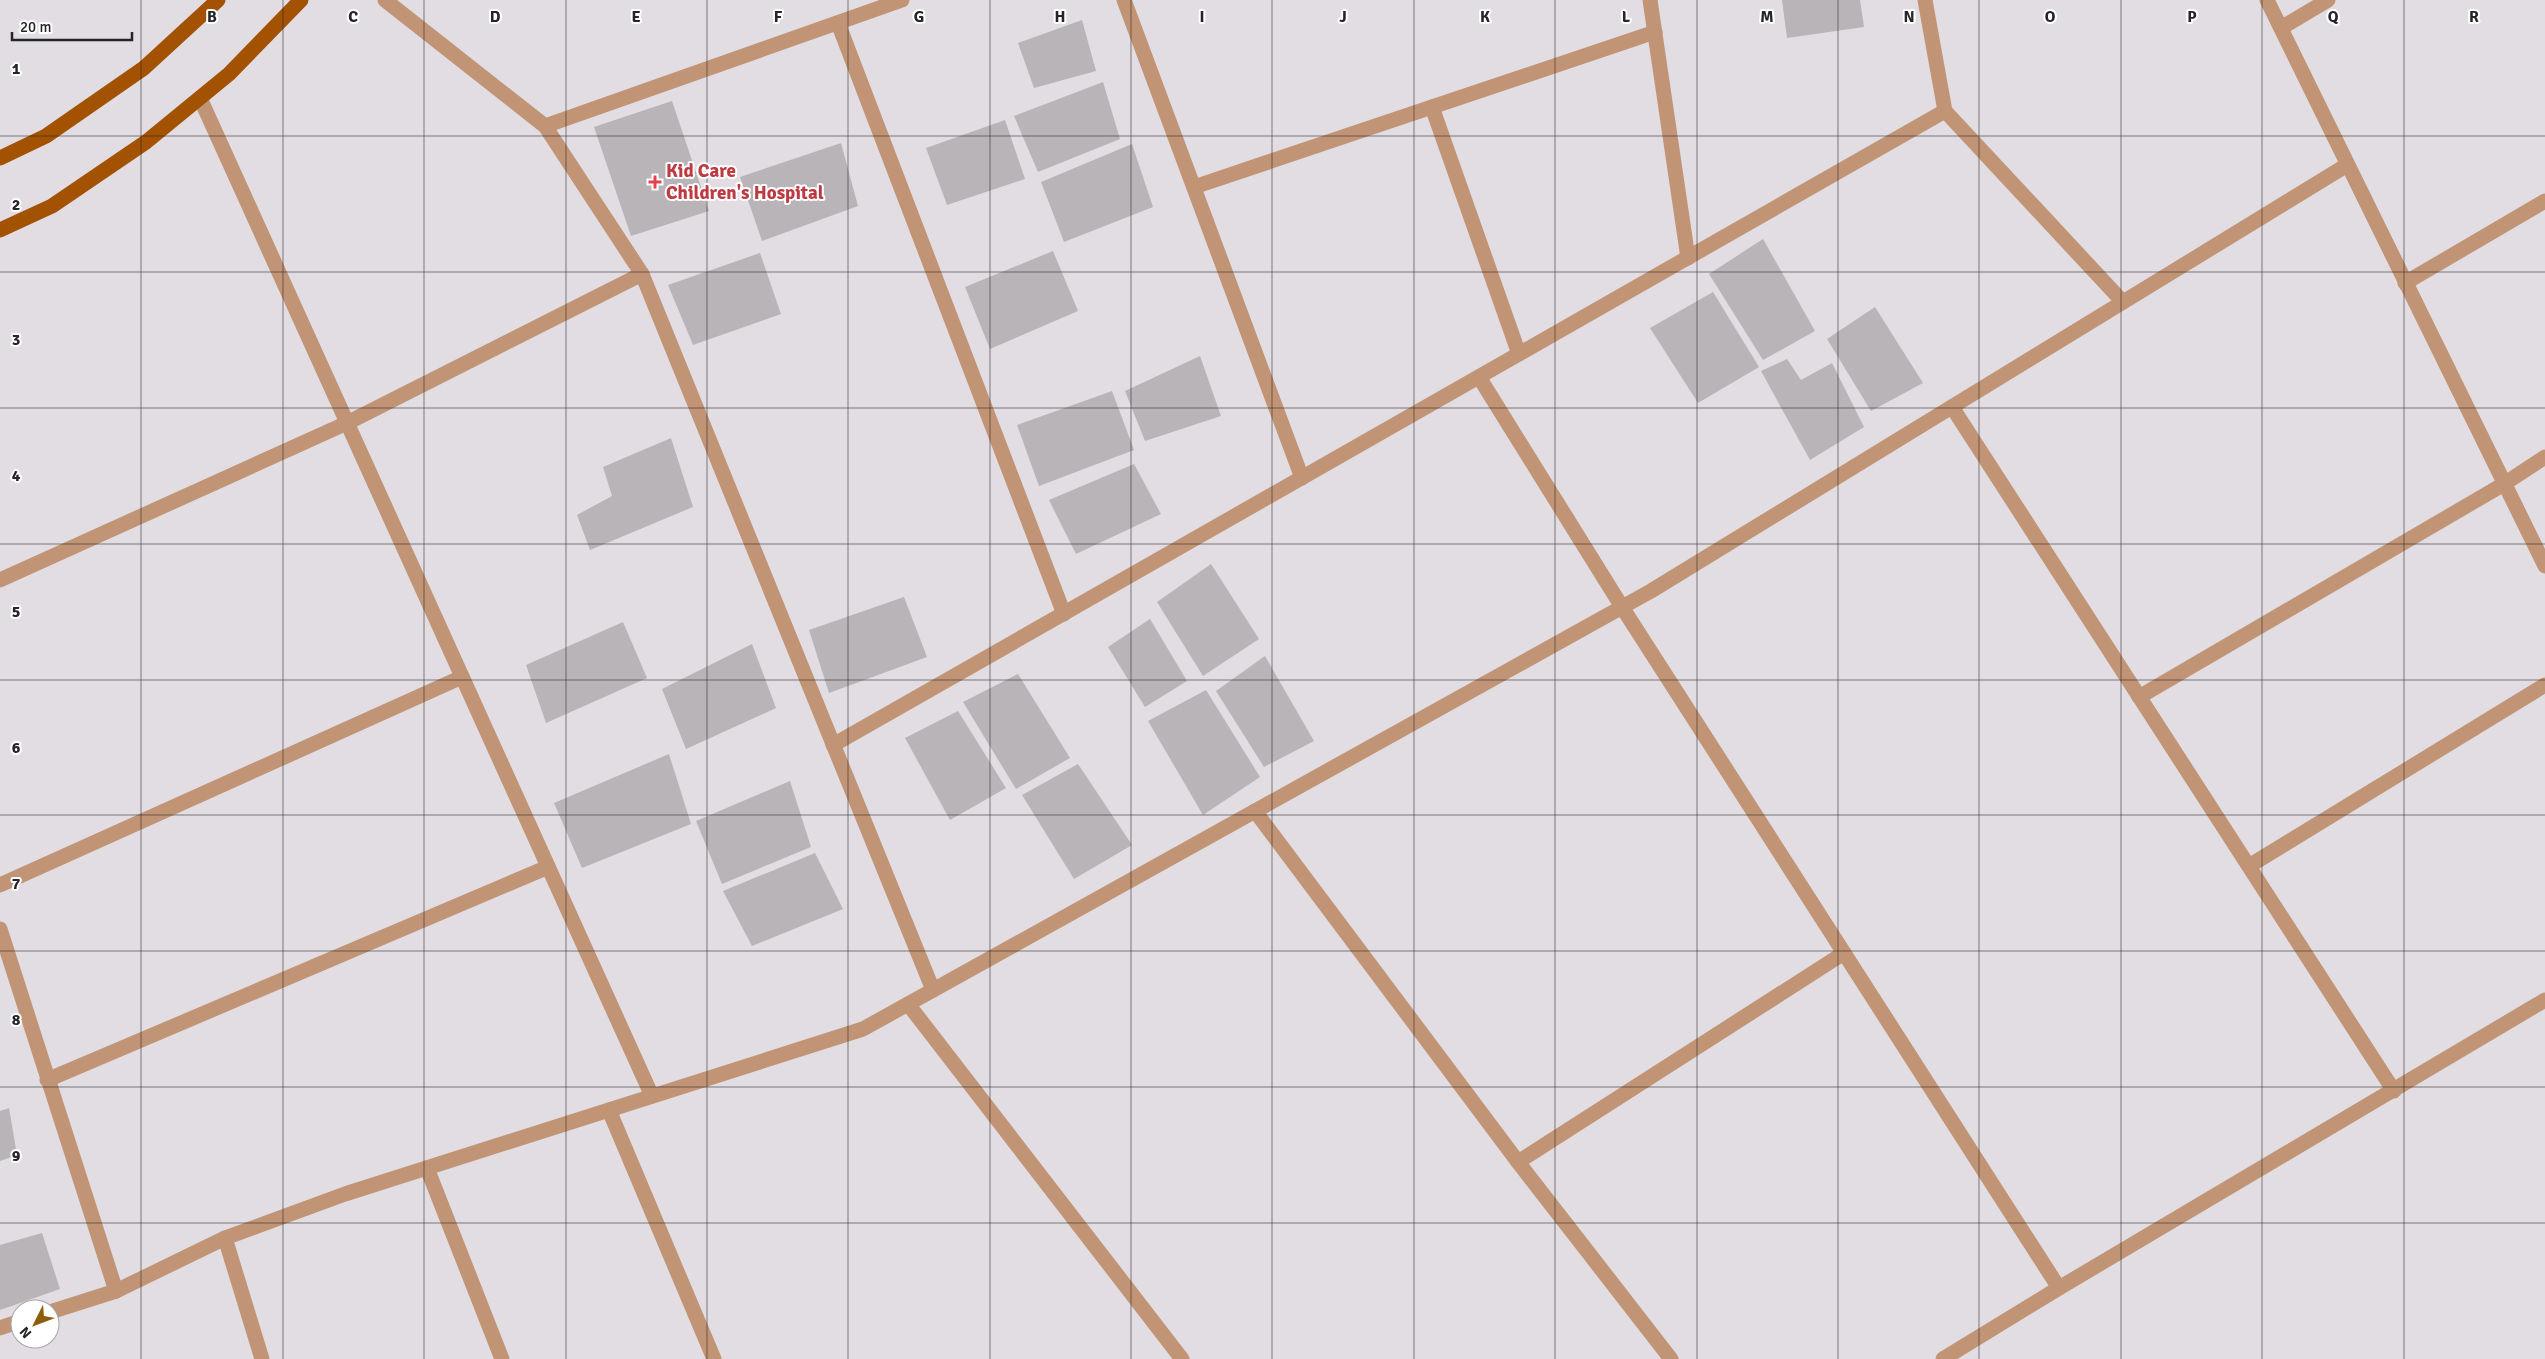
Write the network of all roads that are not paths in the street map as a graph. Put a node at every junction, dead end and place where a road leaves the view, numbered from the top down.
1 (218, 0) edge
2 (301, 0) edge
3 (385, 0) edge
4 (902, 0) edge
5 (1124, 0) edge
6 (1650, 0) edge
7 (1925, 0) edge
8 (2267, 0) edge
9 (2328, 0) edge
10 (838, 23) junction
11 (2281, 28) junction
12 (1655, 32) junction
13 (200, 98) junction
14 (1432, 107) junction
15 (1945, 112) junction
16 (545, 126) junction
17 (0, 158) edge
18 (2347, 165) junction
19 (1194, 187) junction
20 (2545, 200) edge
21 (0, 230) edge
22 (1688, 258) junction
23 (642, 274) junction
24 (2405, 283) junction
25 (2123, 302) junction
26 (1519, 354) junction
27 (1478, 377) junction
28 (1952, 407) junction
29 (347, 423) junction
30 (2545, 456) edge
31 (1302, 478) junction
32 (2504, 484) junction
33 (2545, 566) edge
34 (0, 580) edge
35 (1622, 607) junction
36 (1064, 614) junction
37 (462, 677) junction
38 (2545, 685) edge
39 (2139, 697) junction
40 (833, 745) junction
41 (1255, 811) junction
42 (2249, 866) junction
43 (548, 867) junction
44 (0, 885) edge
45 (0, 929) edge
46 (1844, 953) junction
47 (933, 990) junction
48 (2545, 1000) edge
49 (908, 1004) junction
50 (47, 1080) junction
51 (2394, 1091) junction
52 (652, 1096) junction
53 (609, 1110) junction
54 (1518, 1162) junction
55 (428, 1168) junction
56 (225, 1238) junction
57 (2060, 1288) junction
58 (116, 1291) junction
59 (60, 1309) edge
60 (262, 1359) edge
61 (502, 1359) edge
62 (714, 1359) edge
63 (1182, 1359) edge
64 (1671, 1359) edge
65 (1943, 1359) edge

1 - 17 main road
2 - 13 main road
3 - 16 street
4 - 10 street
5 - 19 street
6 - 12 street
7 - 15 street
8 - 11 street
9 - 11 street
10 - 16 street
10 - 36 street
11 - 18 street
12 - 14 street
12 - 22 street
13 - 21 main road
13 - 29 street
14 - 19 street
14 - 26 street
15 - 22 street
15 - 25 street
16 - 23 street
18 - 24 street
18 - 25 street
19 - 31 street
20 - 24 street
22 - 26 street
23 - 29 street
23 - 40 street
24 - 32 street
25 - 28 street
26 - 27 street
27 - 31 street
27 - 35 street
28 - 35 street
28 - 39 street
29 - 34 street
29 - 37 street
30 - 32 street
31 - 36 street
32 - 33 street
32 - 39 street
35 - 41 street
35 - 46 street
36 - 40 street
37 - 43 street
37 - 44 street
38 - 42 street
39 - 42 street
40 - 47 street
41 - 47 street
41 - 54 street
42 - 51 street
43 - 50 street
43 - 52 street
45 - 50 street
46 - 54 street
46 - 57 street
47 - 49 street
48 - 51 street
49 - 52 street
49 - 63 street
50 - 58 street
51 - 57 street
52 - 53 street
53 - 55 street
53 - 62 street
54 - 64 street
55 - 56 street
55 - 61 street
56 - 58 street
56 - 60 street
57 - 65 street
58 - 59 street

